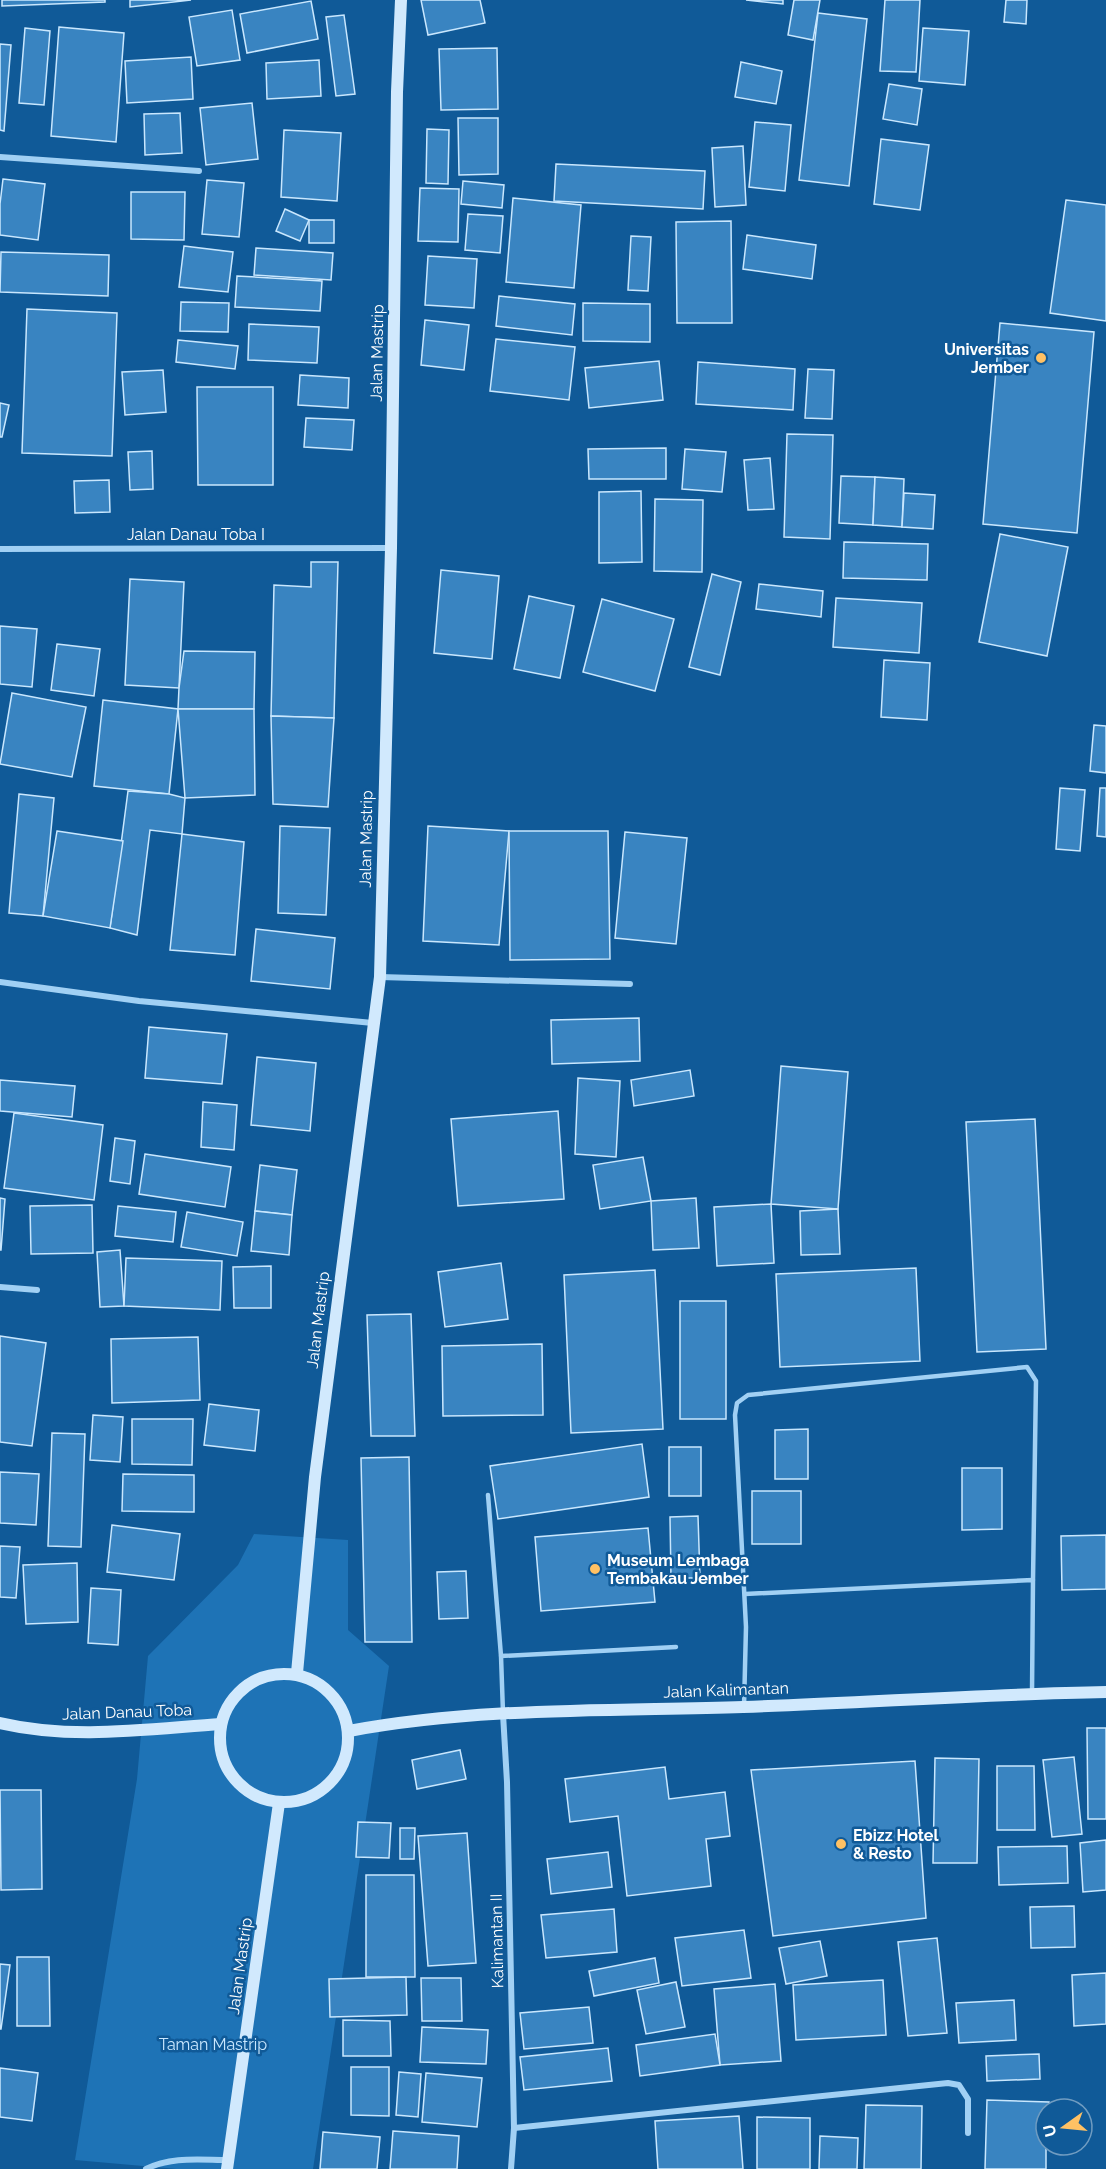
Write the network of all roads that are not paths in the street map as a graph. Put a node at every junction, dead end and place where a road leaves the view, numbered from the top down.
1 (401, 0) edge
2 (0, 157) edge
3 (199, 171) dead end
4 (391, 548) junction
5 (0, 549) edge
6 (380, 977) junction
7 (0, 982) edge
8 (630, 984) dead end
9 (372, 1023) junction
10 (0, 1287) edge
11 (37, 1290) dead end
12 (488, 1495) dead end
13 (1033, 1580) junction
14 (745, 1594) junction
15 (676, 1647) dead end
16 (501, 1656) junction
17 (297, 1673) junction
18 (1106, 1692) edge
19 (1032, 1693) junction
20 (744, 1707) junction
21 (502, 1713) junction
22 (0, 1723) edge
23 (221, 1724) junction
24 (349, 1731) junction
25 (279, 1803) junction
26 (514, 2128) junction
27 (968, 2133) dead end
28 (228, 2164) edge
29 (146, 2169) edge
30 (511, 2169) edge

1 - 4 main road, Jalan Mastrip
2 - 3 street
4 - 5 street, Jalan Danau Toba I
4 - 6 main road, Jalan Mastrip
6 - 8 street
6 - 9 main road, Jalan Mastrip
7 - 9 street
9 - 17 main road, Jalan Mastrip
10 - 11 street
12 - 16 lane
13 - 14 lane
13 - 14 lane
13 - 19 lane
14 - 20 lane
15 - 16 lane
16 - 21 lane
17 - 23 main road
17 - 24 main road
18 - 19 main road, Jalan Kalimantan
19 - 20 main road, Jalan Kalimantan
20 - 21 main road, Jalan Kalimantan
21 - 24 main road, Jalan Kalimantan
21 - 26 street, Kalimantan II
22 - 23 main road, Jalan Danau Toba
23 - 25 main road
24 - 25 main road
25 - 28 main road, Jalan Mastrip
26 - 27 street
26 - 30 street, Kalimantan II
28 - 29 street

